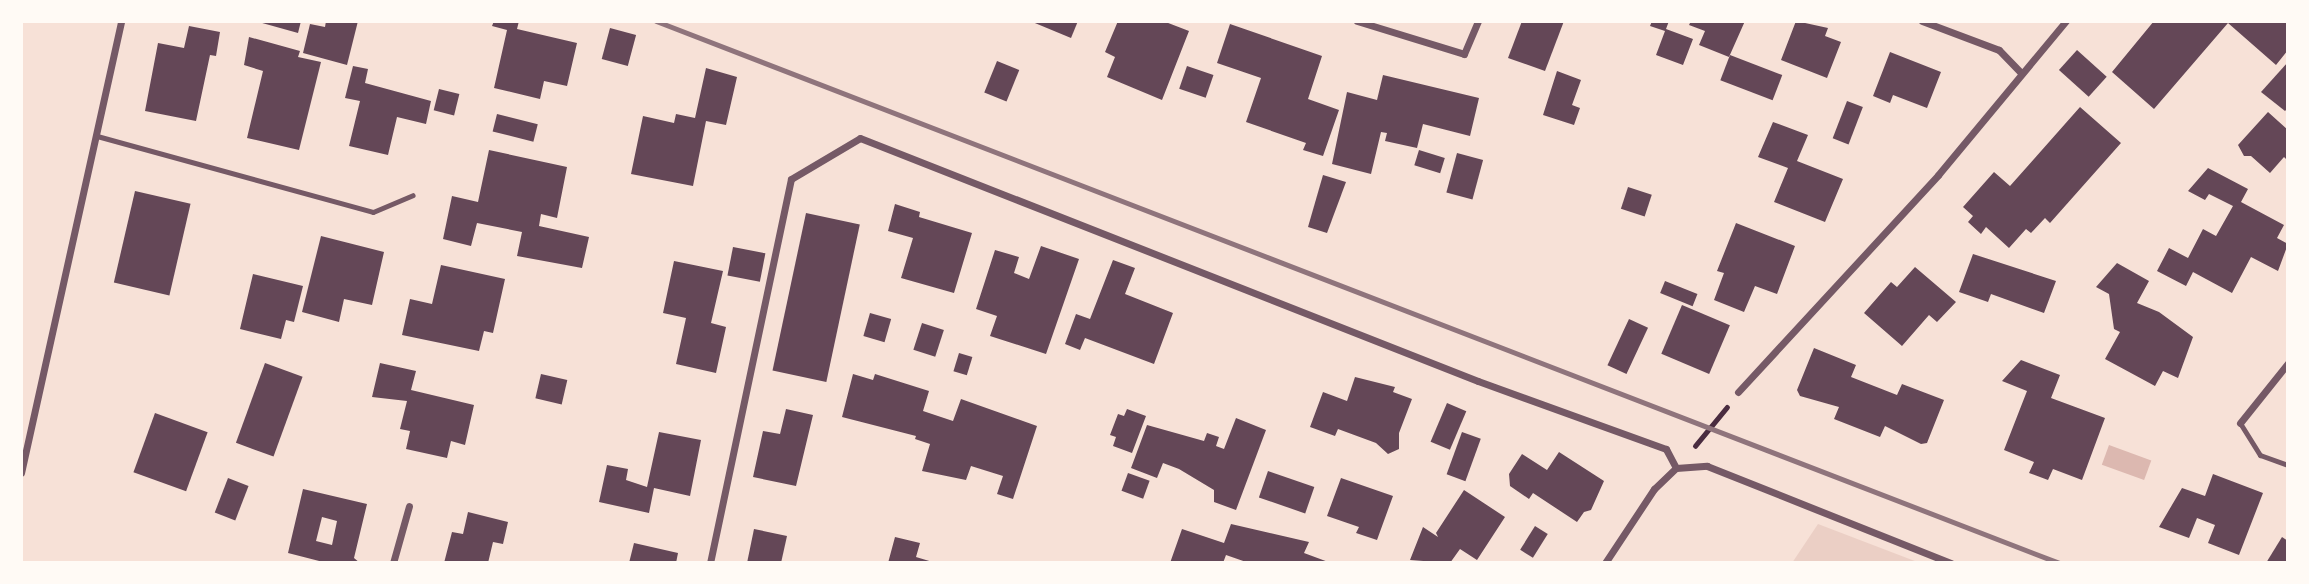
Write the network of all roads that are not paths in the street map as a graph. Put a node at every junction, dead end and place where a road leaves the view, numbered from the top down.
1 (121, 21) edge
2 (1357, 21) edge
3 (1478, 21) edge
4 (1922, 21) edge
5 (2066, 21) edge
6 (2021, 73) junction
7 (97, 136) junction
8 (413, 195) dead end
9 (2288, 363) edge
10 (1738, 392) road end
11 (2240, 423) joint
12 (2288, 465) edge
13 (1676, 468) junction
14 (21, 473) edge
15 (409, 506) dead end
16 (393, 563) edge
17 (710, 563) edge
18 (1605, 563) edge
19 (1951, 563) edge

1 - 7 street
2 - 3 street
4 - 6 street
5 - 6 street
6 - 10 street
7 - 8 lane
7 - 14 street
9 - 11 street
11 - 12 lane
13 - 17 street
13 - 18 street
13 - 19 street
15 - 16 street

